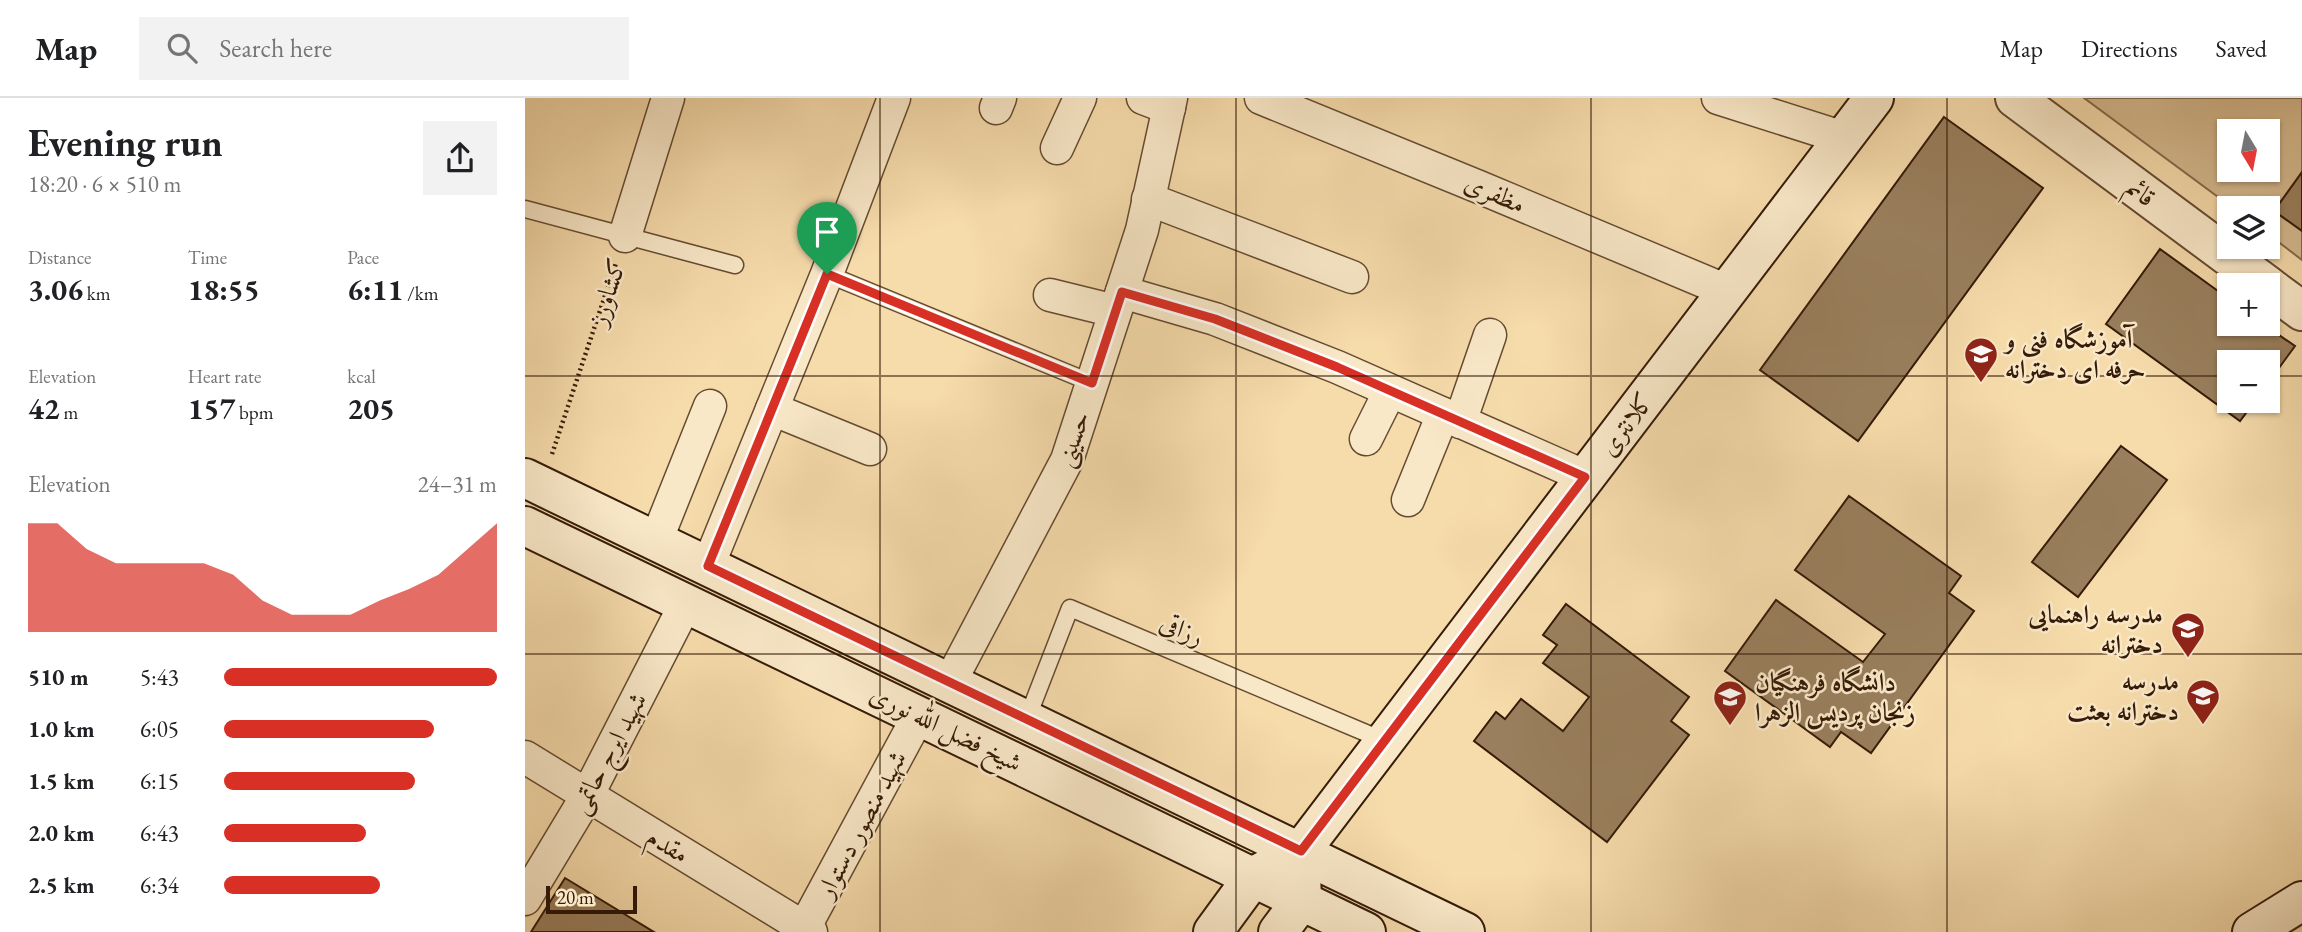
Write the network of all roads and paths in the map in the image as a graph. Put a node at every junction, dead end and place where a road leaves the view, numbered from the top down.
1 (668, 98) edge
2 (894, 98) edge
3 (1080, 98) edge
4 (1261, 98) edge
5 (1718, 98) edge
6 (1874, 98) edge
7 (2015, 98) edge
8 (1161, 101) edge
9 (1844, 138) junction
10 (1057, 148) dead end
11 (1149, 199) junction
12 (525, 209) edge
13 (625, 236) junction
14 (735, 265) dead end
15 (2250, 273) edge
16 (827, 274) junction
17 (1352, 277) dead end
18 (1727, 291) junction
19 (1050, 295) dead end
20 (2280, 296) edge
21 (1119, 301) junction
22 (2302, 312) edge
23 (1489, 335) dead end
24 (1092, 383) junction
25 (1390, 391) junction
26 (710, 406) dead end
27 (772, 409) junction
28 (1452, 418) junction
29 (1366, 439) dead end
30 (870, 449) dead end
31 (1585, 477) junction
32 (533, 482) edge
33 (1408, 500) dead end
34 (525, 526) edge
35 (656, 541) junction
36 (708, 566) junction
37 (686, 603) junction
38 (950, 682) junction
39 (919, 715) junction
40 (1027, 719) junction
41 (1385, 741) junction
42 (525, 757) edge
43 (587, 796) junction
44 (1301, 851) junction
45 (535, 860) edge
46 (1254, 876) junction
47 (525, 899) edge
48 (1302, 900) junction
49 (2302, 901) edge
50 (806, 931) edge
51 (1213, 932) edge
52 (1278, 932) edge
53 (1366, 932) edge
54 (1465, 932) edge
55 (2252, 932) edge

1 - 13 street, کشاورز
2 - 16 street
3 - 10 street
4 - 18 street, مظفری
5 - 9 street
6 - 9 main road, کلانتری
7 - 15 main road, قائم
8 - 11 street, حسینی
9 - 18 main road, کلانتری
11 - 17 street
11 - 21 street, حسینی
12 - 13 lane
13 - 14 lane
13 - 32 path, کشاورز
16 - 24 lane
16 - 27 street
18 - 31 main road, کلانتری
19 - 21 street
20 - 22 main road, قائم
21 - 24 street, حسینی
21 - 25 street
23 - 28 street
24 - 38 street, حسینی
25 - 28 street
25 - 29 street
26 - 35 street
27 - 30 street
27 - 36 street
28 - 31 street
28 - 33 street
31 - 41 main road, کلانتری
32 - 35 main road, شیخ فضل الله نوری
34 - 37 main road, شیخ فضل الله نوری
35 - 36 main road, شیخ فضل الله نوری
36 - 38 main road, شیخ فضل الله نوری
37 - 39 main road, شیخ فضل الله نوری
37 - 43 street, شهید ایرج حاتمی
38 - 40 main road, شیخ فضل الله نوری
39 - 46 main road, شیخ فضل الله نوری
39 - 50 street, شهید منصور دستوار
40 - 41 lane, رزاقی
40 - 44 main road, شیخ فضل الله نوری
41 - 44 main road, کلانتری
42 - 43 street, مقدم
43 - 45 street, شهید ایرج حاتمی
43 - 50 street, مقدم
44 - 46 main road
44 - 48 main road
44 - 54 main road, شیخ فضل الله نوری
45 - 47 street, شهید ایرج حاتمی
46 - 48 main road, شیخ فضل الله نوری
46 - 51 main road
48 - 52 main road
48 - 53 main road, شیخ فضل الله نوری
49 - 55 main road

